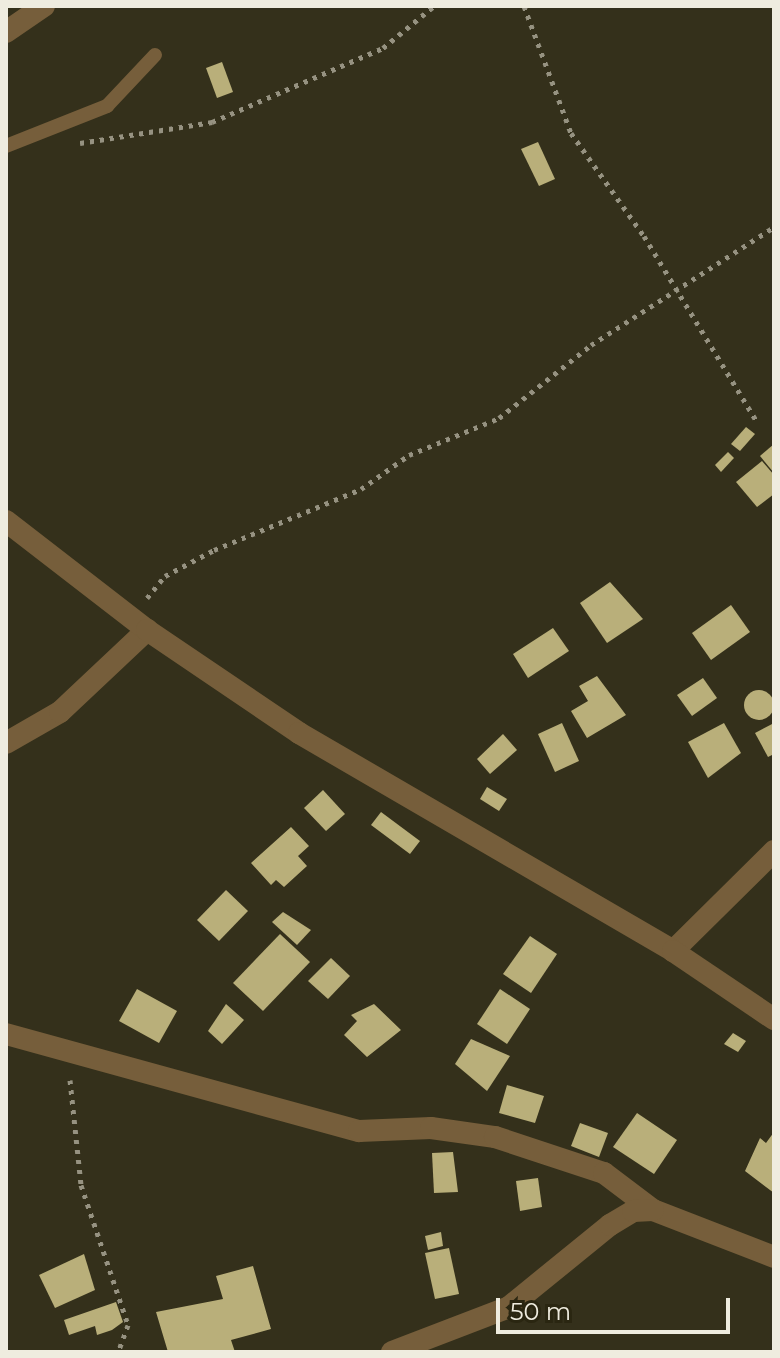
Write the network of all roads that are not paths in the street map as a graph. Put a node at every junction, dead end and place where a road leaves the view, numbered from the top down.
1 (44, 6) edge
2 (6, 32) edge
3 (155, 55) dead end
4 (6, 146) edge
5 (6, 521) edge
6 (139, 623) junction
7 (6, 743) edge
8 (774, 851) edge
9 (673, 951) junction
10 (774, 1019) edge
11 (6, 1034) edge
12 (653, 1210) junction
13 (774, 1257) edge
14 (392, 1352) edge

1 - 2 street
3 - 4 lane
5 - 6 street
6 - 7 street
6 - 9 street
8 - 9 street
9 - 10 street
11 - 12 street
12 - 13 street
12 - 14 street

